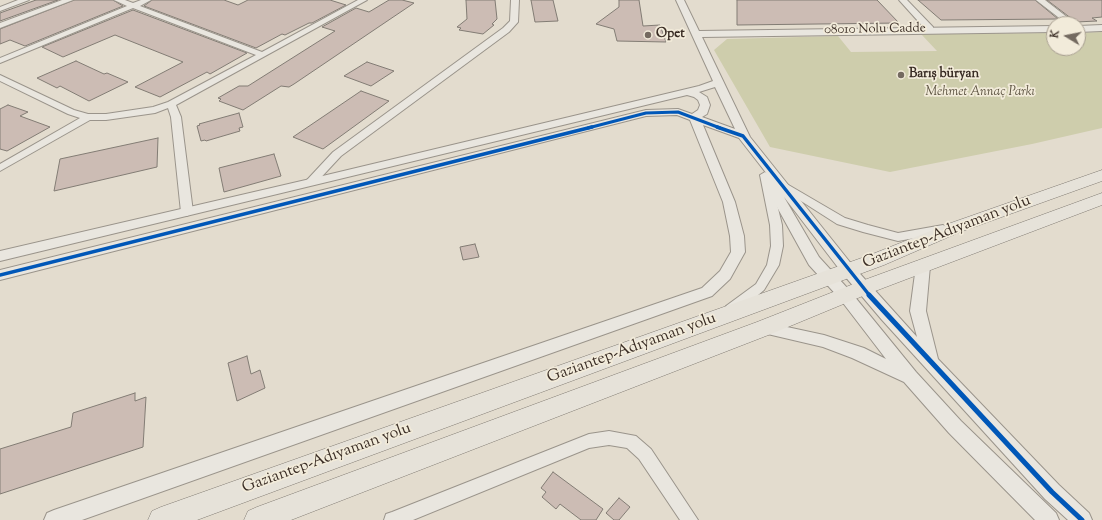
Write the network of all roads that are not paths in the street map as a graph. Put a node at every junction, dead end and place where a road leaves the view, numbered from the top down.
1 (25, 0) edge
2 (69, 0) edge
3 (118, 0) edge
4 (147, 0) edge
5 (362, 0) edge
6 (515, 0) edge
7 (680, 0) edge
8 (903, 0) edge
9 (1040, 0) edge
10 (134, 5) junction
11 (0, 9) edge
12 (1061, 16) edge
13 (0, 26) edge
14 (1102, 28) edge
15 (930, 29) junction
16 (1046, 29) edge
17 (1086, 29) edge
18 (696, 34) junction
19 (263, 55) junction
20 (0, 60) edge
21 (0, 78) edge
22 (718, 82) junction
23 (686, 91) junction
24 (171, 104) junction
25 (88, 117) junction
26 (694, 117) junction
27 (743, 136) junction
28 (0, 168) edge
29 (765, 175) junction
30 (1102, 175) edge
31 (780, 182) junction
32 (310, 183) junction
33 (1102, 198) edge
34 (187, 212) junction
35 (954, 228) junction
36 (0, 256) edge
37 (923, 266) junction
38 (848, 270) junction
39 (0, 275) edge
40 (828, 278) junction
41 (854, 292) junction
42 (724, 315) junction
43 (764, 328) junction
44 (931, 362) junction
45 (910, 377) junction
46 (54, 520) edge
47 (161, 520) edge
48 (257, 520) edge
49 (392, 520) edge
50 (690, 520) edge
51 (1049, 520) edge
52 (1082, 520) edge

1 - 11 street
2 - 13 street
3 - 10 street
4 - 10 street
5 - 19 street
6 - 32 street
7 - 18 street
8 - 15 street
9 - 12 street
10 - 19 street
10 - 20 street
14 - 17 street
15 - 16 street, 08010 Nolu Cadde
15 - 18 street, 08010 Nolu Cadde
18 - 22 street
19 - 24 street
21 - 25 street
22 - 23 street
22 - 27 street
23 - 26 street
23 - 32 street
24 - 25 street
24 - 34 street
25 - 28 street
26 - 27 street
26 - 39 street
26 - 46 street
27 - 29 street
27 - 31 street
29 - 40 street
29 - 42 street
30 - 35 highway, Gaziantep-Adıyaman yolu
31 - 35 street
31 - 38 street
32 - 34 street
33 - 37 highway, Gaziantep-Adıyaman yolu
34 - 36 street
35 - 38 highway, Gaziantep-Adıyaman yolu
37 - 41 highway, Gaziantep-Adıyaman yolu
37 - 44 street
38 - 40 highway, Gaziantep-Adıyaman yolu
38 - 41 street
40 - 41 street
40 - 42 highway, Gaziantep-Adıyaman yolu
41 - 43 highway, Gaziantep-Adıyaman yolu
41 - 44 street
41 - 45 street
42 - 47 highway, Gaziantep-Adıyaman yolu
43 - 45 street
43 - 48 highway, Gaziantep-Adıyaman yolu
44 - 52 street
45 - 51 street
49 - 50 street

